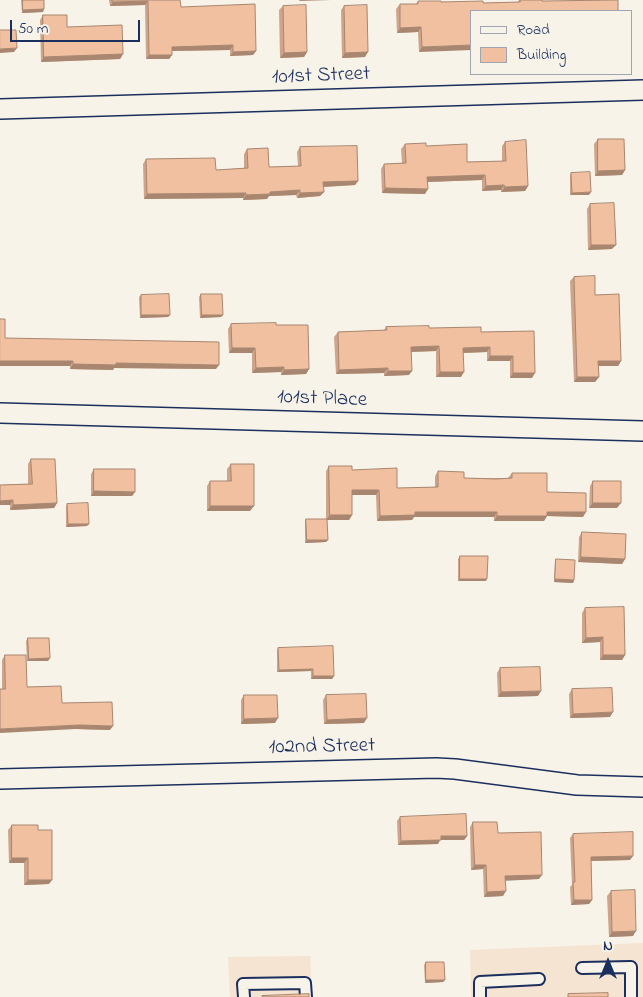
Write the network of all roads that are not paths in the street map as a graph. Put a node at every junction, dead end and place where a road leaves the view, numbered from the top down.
1 (643, 90) edge
2 (0, 109) edge
3 (0, 413) edge
4 (643, 431) edge
5 (0, 779) edge
6 (643, 787) edge
7 (582, 968) dead end
8 (539, 979) dead end
9 (244, 997) edge
10 (306, 997) edge
11 (480, 997) edge
12 (631, 997) edge

1 - 2 street, 101st Street
3 - 4 street, 101st Place
5 - 6 street, 102nd Street
7 - 12 lane
8 - 11 lane
9 - 10 lane

